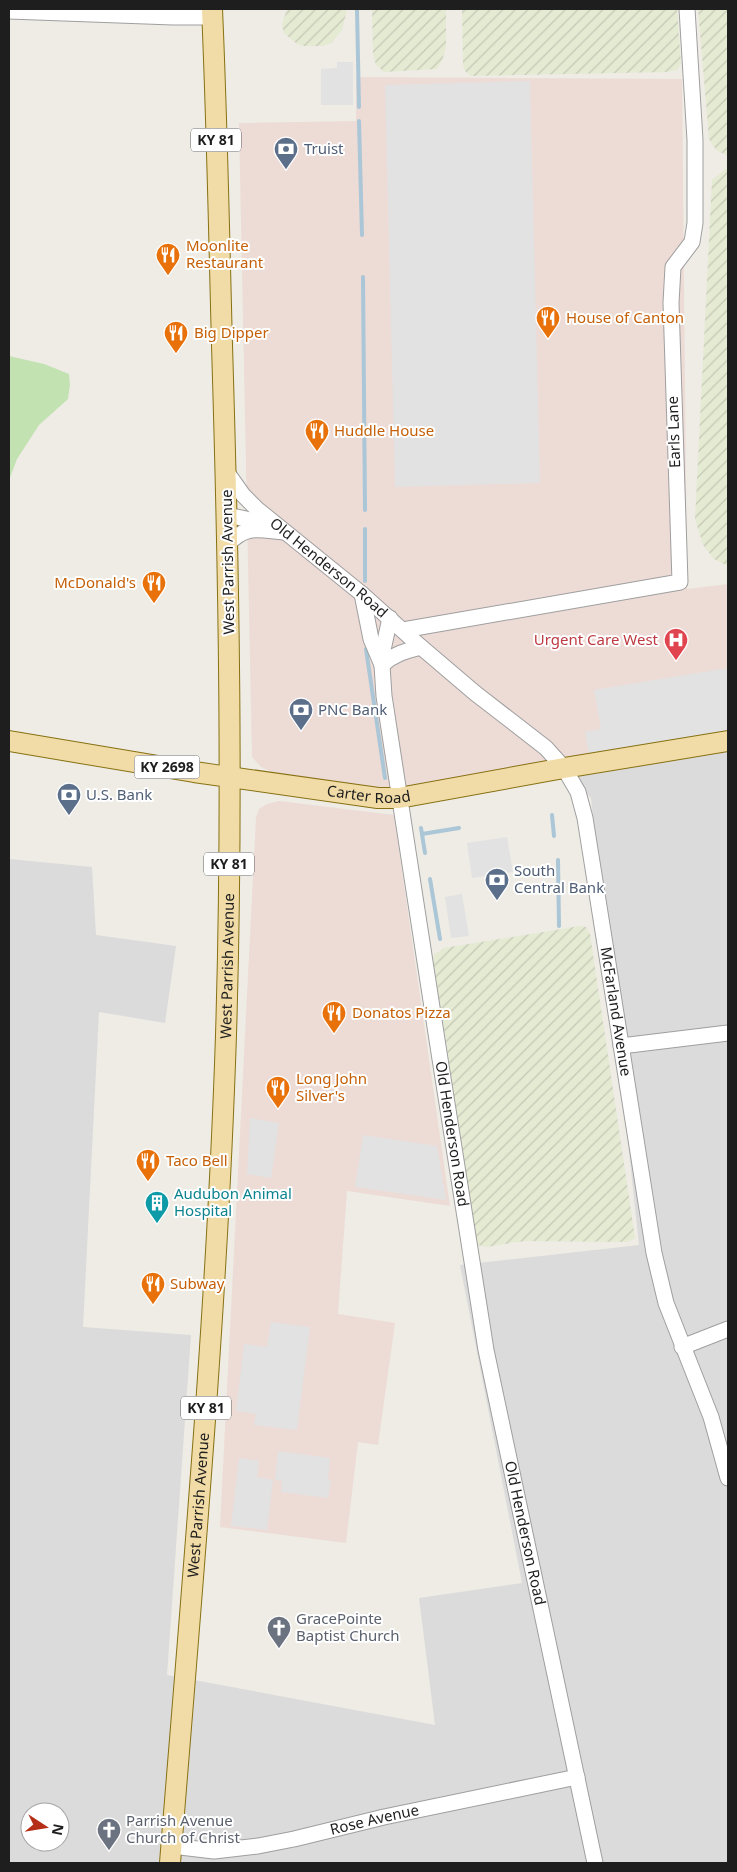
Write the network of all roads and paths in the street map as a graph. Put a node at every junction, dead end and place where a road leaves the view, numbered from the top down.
1 (687, 9) edge
2 (9, 11) edge
3 (48, 11) edge
4 (212, 13) edge
5 (226, 471) junction
6 (227, 515) junction
7 (284, 532) junction
8 (228, 544) junction
9 (362, 594) junction
10 (390, 618) junction
11 (403, 630) junction
12 (421, 648) junction
13 (382, 665) junction
14 (9, 741) edge
15 (728, 741) edge
16 (564, 768) junction
17 (230, 776) junction
18 (400, 798) junction
19 (728, 1033) edge
20 (621, 1046) junction
21 (728, 1329) edge
22 (682, 1347) junction
23 (728, 1478) edge
24 (577, 1777) junction
25 (171, 1855) edge
26 (595, 1863) edge

1 - 11 street, Earls Lane
2 - 3 street
3 - 4 street
4 - 5 main road, West Parrish Avenue / KY 81
5 - 6 main road, West Parrish Avenue / KY 81
5 - 7 street, Old Henderson Road
6 - 7 street
6 - 8 main road, West Parrish Avenue / KY 81
7 - 8 street
7 - 9 street, Old Henderson Road
8 - 17 main road, West Parrish Avenue / KY 81
9 - 10 street, Old Henderson Road
9 - 13 street
10 - 11 street, McFarland Avenue
10 - 13 street, Old Henderson Road
11 - 12 street, McFarland Avenue
12 - 13 street
12 - 16 street, McFarland Avenue
13 - 18 street, Old Henderson Road
14 - 17 main road, Carter Road / KY 2698
15 - 16 main road, Carter Road
16 - 18 main road, Carter Road
16 - 20 street, McFarland Avenue
17 - 18 main road, Carter Road
17 - 25 main road, West Parrish Avenue / KY 81
18 - 24 street, Old Henderson Road
19 - 20 street
20 - 22 street, McFarland Avenue
21 - 22 street
22 - 23 street, McFarland Avenue
24 - 25 street, Rose Avenue
24 - 26 street, Old Henderson Road

